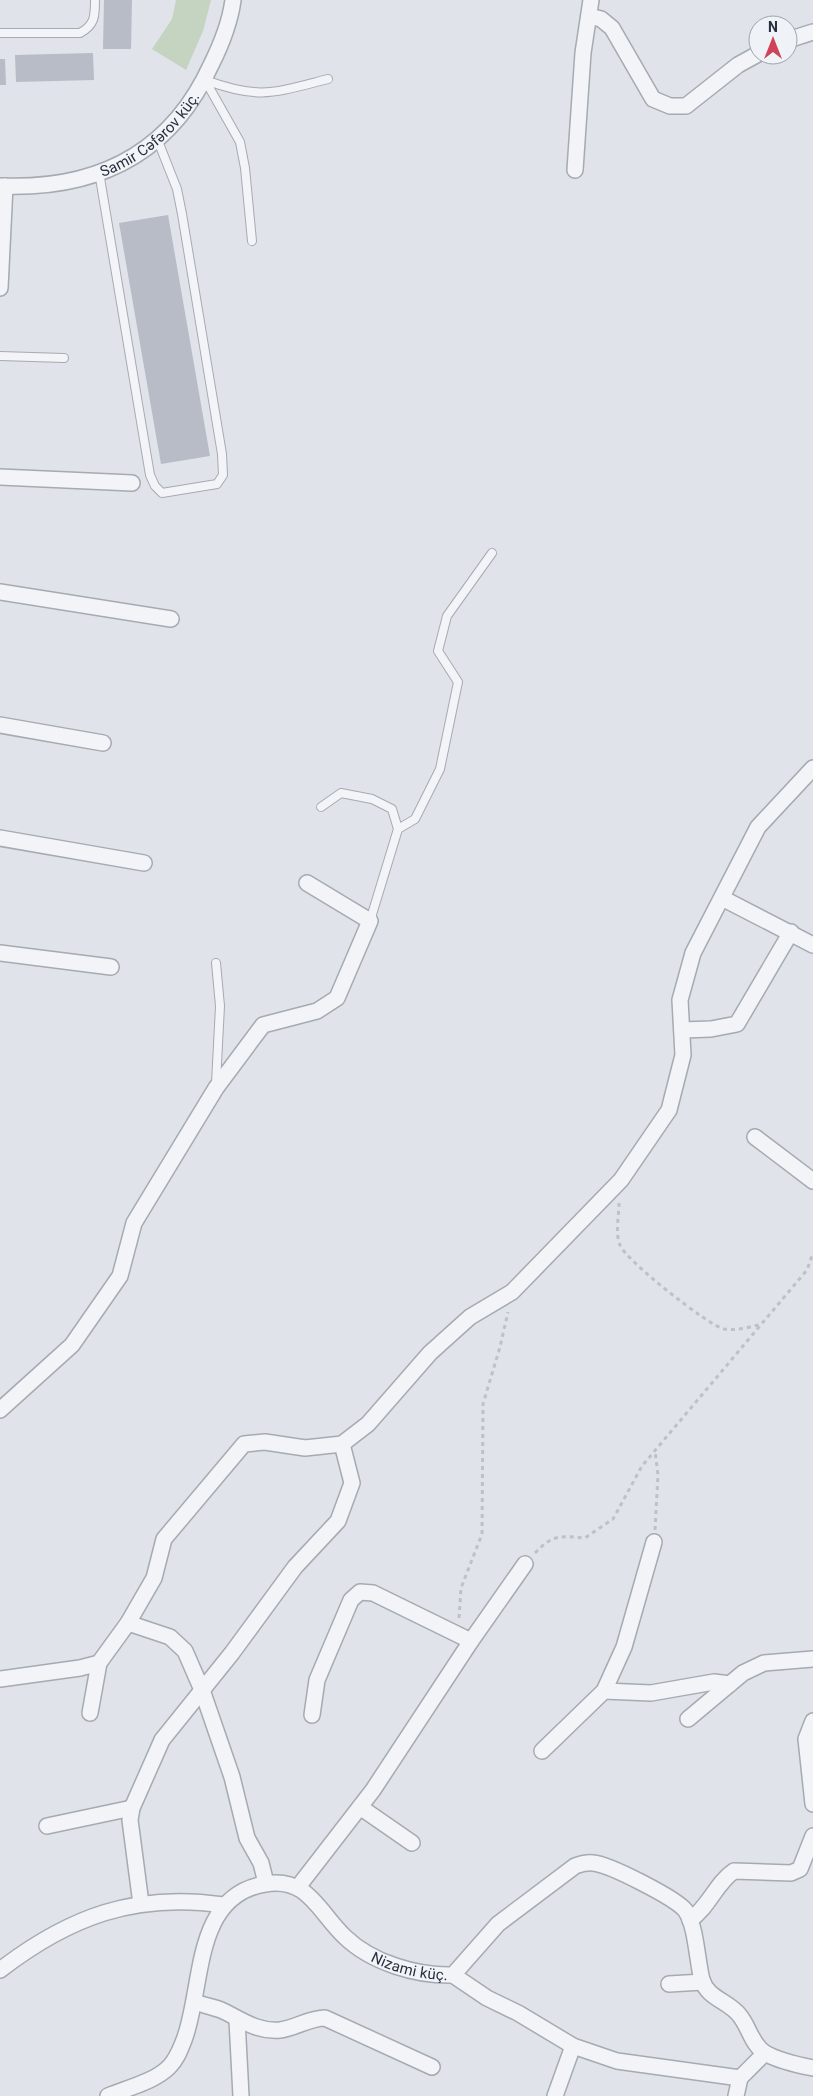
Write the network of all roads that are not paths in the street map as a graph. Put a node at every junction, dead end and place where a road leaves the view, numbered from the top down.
1 (95, 0) edge
2 (232, 0) edge
3 (591, 0) edge
4 (589, 16) junction
5 (813, 32) edge
6 (0, 33) edge
7 (798, 37) edge
8 (748, 60) edge
9 (328, 79) dead end
10 (204, 80) junction
11 (158, 141) junction
12 (576, 170) dead end
13 (99, 172) junction
14 (3, 186) edge
15 (252, 241) dead end
16 (0, 288) edge
17 (0, 356) edge
18 (64, 358) dead end
19 (0, 477) edge
20 (132, 483) dead end
21 (492, 553) dead end
22 (0, 592) edge
23 (171, 619) dead end
24 (0, 725) edge
25 (102, 743) dead end
26 (813, 768) edge
27 (321, 807) dead end
28 (398, 829) junction
29 (0, 838) edge
30 (144, 863) dead end
31 (307, 883) dead end
32 (722, 898) junction
33 (370, 920) junction
34 (791, 932) junction
35 (813, 945) edge
36 (0, 953) edge
37 (216, 963) dead end
38 (111, 967) dead end
39 (682, 1030) junction
40 (216, 1088) junction
41 (756, 1137) dead end
42 (813, 1181) edge
43 (0, 1410) edge
44 (342, 1444) junction
45 (654, 1542) road end
46 (525, 1564) road end
47 (128, 1623) junction
48 (470, 1641) junction
49 (813, 1659) edge
50 (99, 1663) junction
51 (0, 1679) edge
52 (730, 1684) junction
53 (202, 1690) junction
54 (604, 1691) junction
55 (90, 1713) dead end
56 (312, 1715) dead end
57 (688, 1719) dead end
58 (813, 1721) edge
59 (542, 1751) dead end
60 (813, 1804) edge
61 (360, 1807) junction
62 (132, 1808) junction
63 (47, 1826) dead end
64 (813, 1836) edge
65 (412, 1843) dead end
66 (266, 1883) junction
67 (298, 1887) junction
68 (141, 1904) junction
69 (223, 1905) junction
70 (690, 1920) junction
71 (0, 1970) edge
72 (453, 1975) junction
73 (703, 1982) junction
74 (669, 1984) dead end
75 (195, 2002) junction
76 (237, 2020) junction
77 (573, 2046) junction
78 (766, 2053) junction
79 (432, 2067) dead end
80 (813, 2068) edge
81 (740, 2078) junction
82 (108, 2096) edge
83 (241, 2096) edge
84 (554, 2096) edge
85 (736, 2096) edge

1 - 6 lane
2 - 10 street, Samir Cəfərov küç.
3 - 4 street
4 - 8 street
4 - 12 street
5 - 7 street
9 - 10 lane
10 - 11 street, Samir Cəfərov küç.
10 - 15 lane
11 - 13 street, Samir Cəfərov küç.
11 - 13 lane
13 - 14 street, Samir Cəfərov küç.
14 - 16 street
17 - 18 lane
19 - 20 street
21 - 28 lane
22 - 23 street
24 - 25 street
26 - 32 street
27 - 28 lane
28 - 33 lane
29 - 30 street
31 - 33 street
32 - 34 street
32 - 39 street
33 - 40 street
34 - 35 street
34 - 39 street
36 - 38 street
37 - 40 lane
39 - 44 street
40 - 43 street
41 - 42 street
44 - 47 street
44 - 53 street
45 - 54 street
46 - 48 street
47 - 50 street
47 - 53 street
48 - 56 street
48 - 61 street
49 - 52 street
50 - 51 street
50 - 55 street
52 - 54 street
52 - 57 street
53 - 62 street
53 - 66 street
54 - 59 street
58 - 60 street
61 - 65 street
61 - 67 street
62 - 63 street
62 - 68 street
64 - 70 street
66 - 67 street
66 - 69 street
67 - 72 street, Nizami küç.
68 - 69 street
68 - 71 street
69 - 75 street
70 - 72 street, Nizami küç.
70 - 73 street, Nizami küç.
72 - 77 street
73 - 74 street
73 - 78 street
75 - 76 street
75 - 82 street
76 - 79 street
76 - 83 street
77 - 81 street
77 - 84 street
78 - 80 street
78 - 81 street
81 - 85 street

